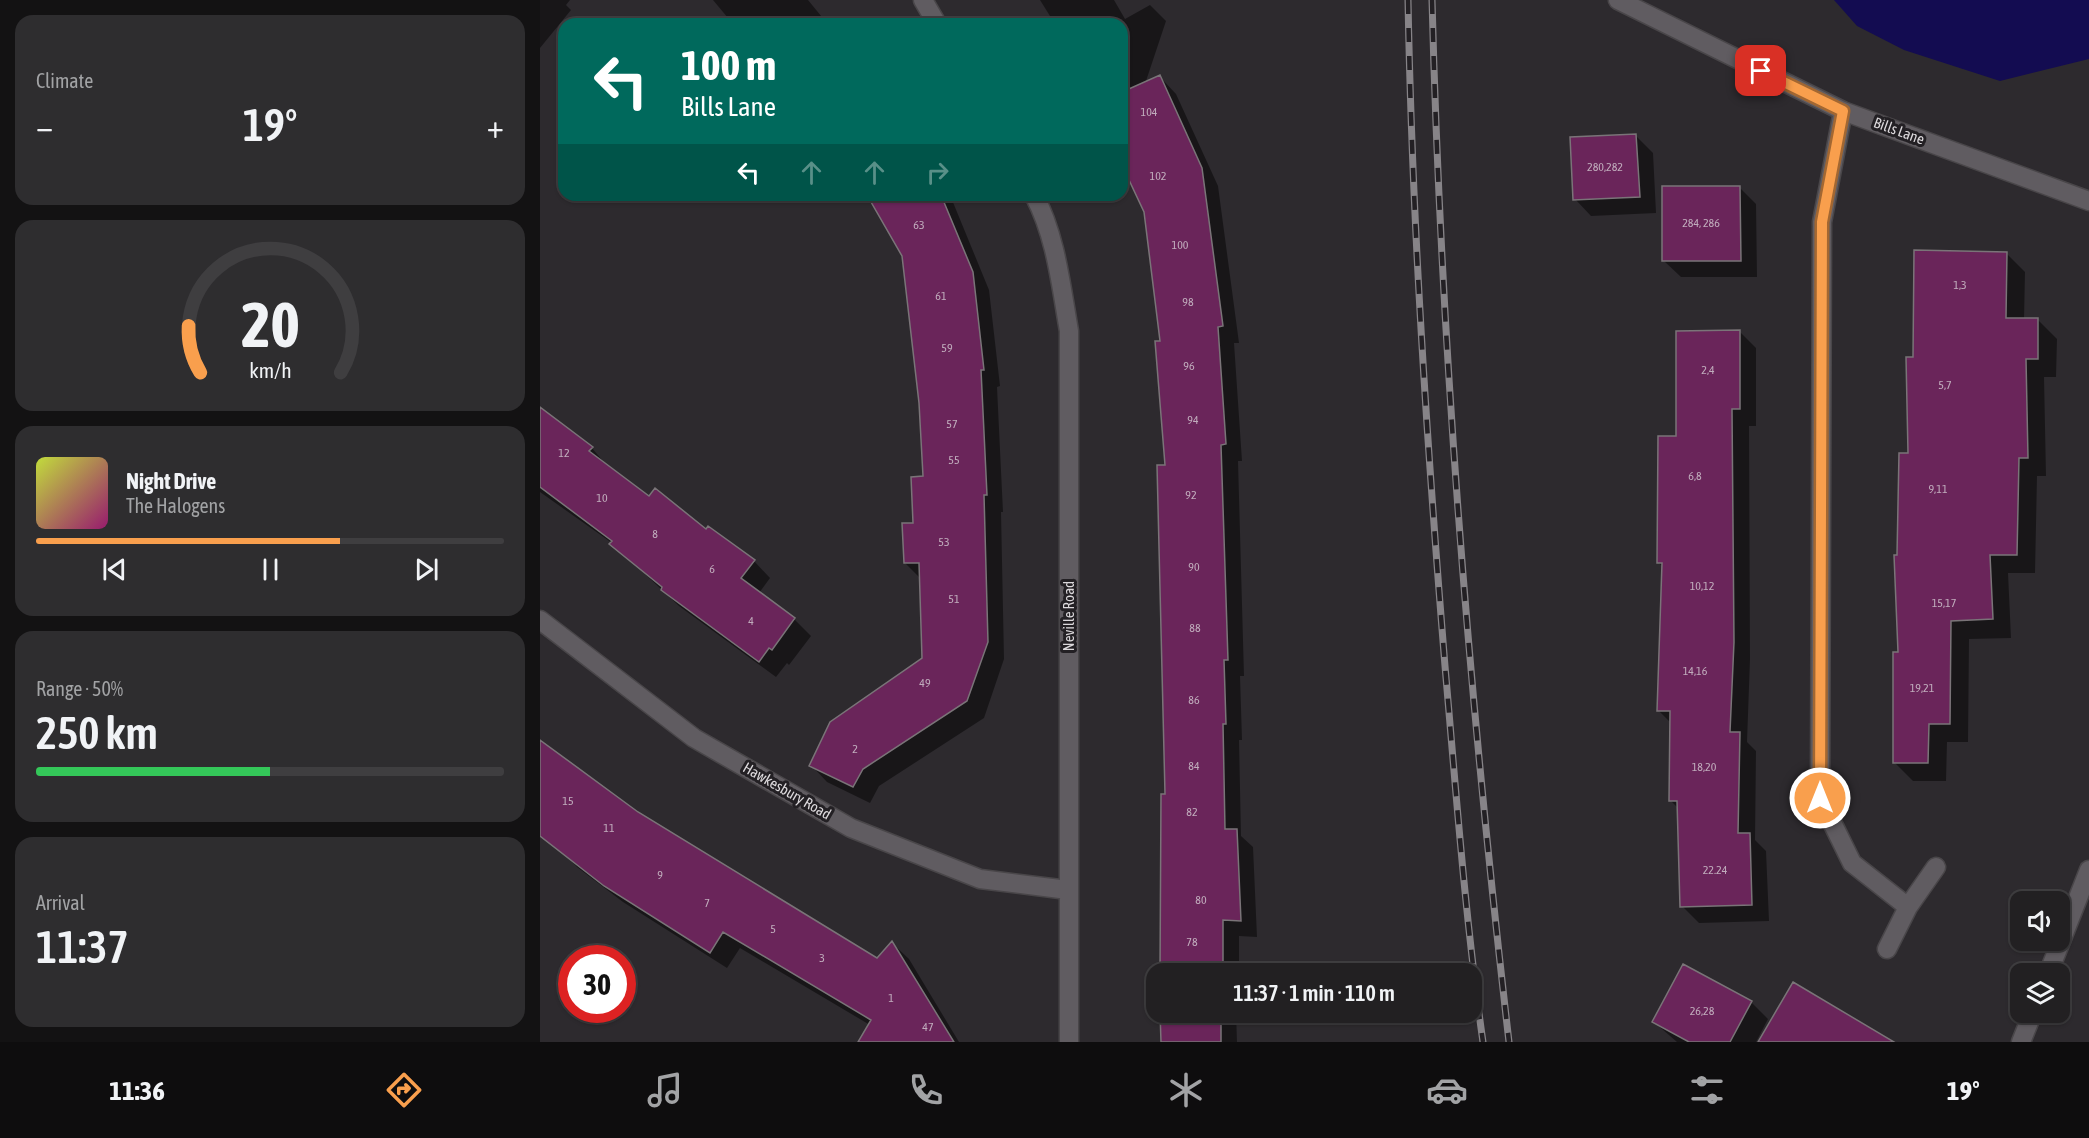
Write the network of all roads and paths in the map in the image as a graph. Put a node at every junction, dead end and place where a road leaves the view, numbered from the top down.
1 (923, 0) edge
2 (1618, 0) edge
3 (934, 18) edge
4 (1843, 111) junction
5 (1036, 201) edge
6 (2089, 201) edge
7 (540, 620) edge
8 (1936, 867) dead end
9 (2089, 870) edge
10 (1068, 890) junction
11 (1908, 907) junction
12 (1887, 949) dead end
13 (2052, 963) edge
14 (2029, 1023) edge
15 (1069, 1042) edge
16 (2021, 1042) edge

1 - 3 street
2 - 4 street, Bills Lane
4 - 6 street, Bills Lane
4 - 11 street
5 - 10 street, Neville Road
7 - 10 street, Hawkesbury Road
8 - 11 street
9 - 13 street
10 - 15 street, Neville Road
11 - 12 street
14 - 16 street

